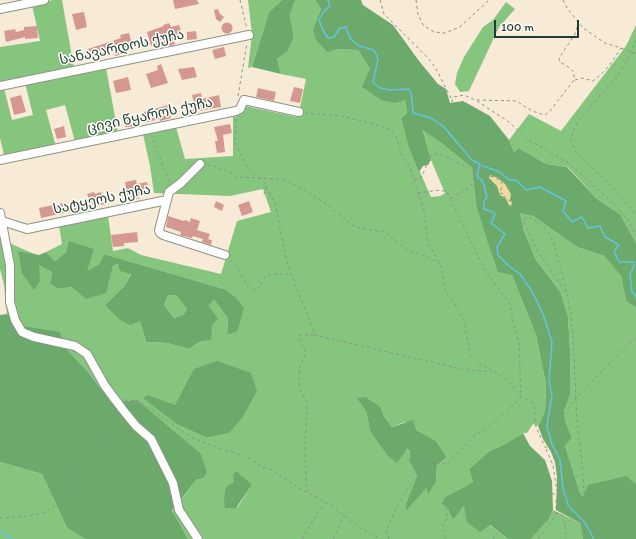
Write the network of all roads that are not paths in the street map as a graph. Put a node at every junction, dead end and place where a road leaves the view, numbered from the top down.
1 (44, 0) edge
2 (0, 9) edge
3 (249, 35) road end
4 (0, 86) edge
5 (299, 112) road end
6 (0, 160) edge
7 (200, 164) road end
8 (168, 196) junction
9 (1, 217) edge
10 (225, 254) road end
11 (198, 539) edge

1 - 2 street
3 - 4 street, სანავარდოს ქუჩა
5 - 6 street, ცივი წყაროს ქუჩა
7 - 8 street, სატყეოს ქუჩა
8 - 9 street, სატყეოს ქუჩა
8 - 10 street
9 - 11 street

